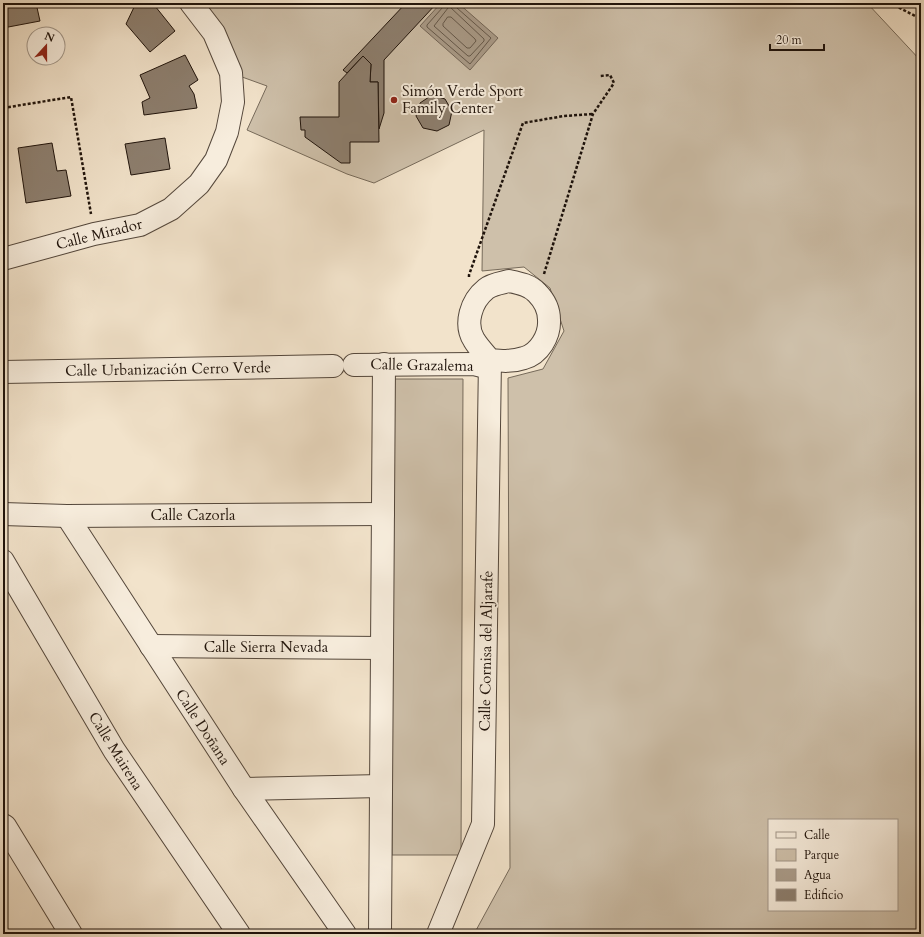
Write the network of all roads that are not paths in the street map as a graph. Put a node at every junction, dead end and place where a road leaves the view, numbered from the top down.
1 (191, 3) edge
2 (3, 259) edge
3 (384, 364) junction
4 (490, 364) junction
5 (354, 365) dead end
6 (333, 366) dead end
7 (3, 372) edge
8 (3, 514) edge
9 (383, 514) junction
10 (67, 516) junction
11 (3, 562) edge
12 (151, 646) junction
13 (382, 648) junction
14 (381, 786) junction
15 (244, 789) junction
16 (3, 825) edge
17 (71, 934) edge
18 (239, 934) edge
19 (345, 934) edge
20 (380, 934) edge
21 (438, 934) edge

1 - 2 street, Calle Mirador
3 - 4 street, Calle Grazalema
3 - 5 street, Calle Grazalema
3 - 9 street
4 - 4 street
4 - 21 street, Calle Cornisa del Aljarafe
6 - 7 street, Calle Urbanización Cerro Verde
8 - 10 street, Calle Cazorla
9 - 10 street, Calle Cazorla
9 - 13 street
10 - 12 street, Calle Doñana
11 - 18 street, Calle Mairena
12 - 13 street, Calle Sierra Nevada
12 - 15 street, Calle Doñana
13 - 14 street
14 - 15 street
14 - 20 street
15 - 19 street, Calle Doñana
16 - 17 street

